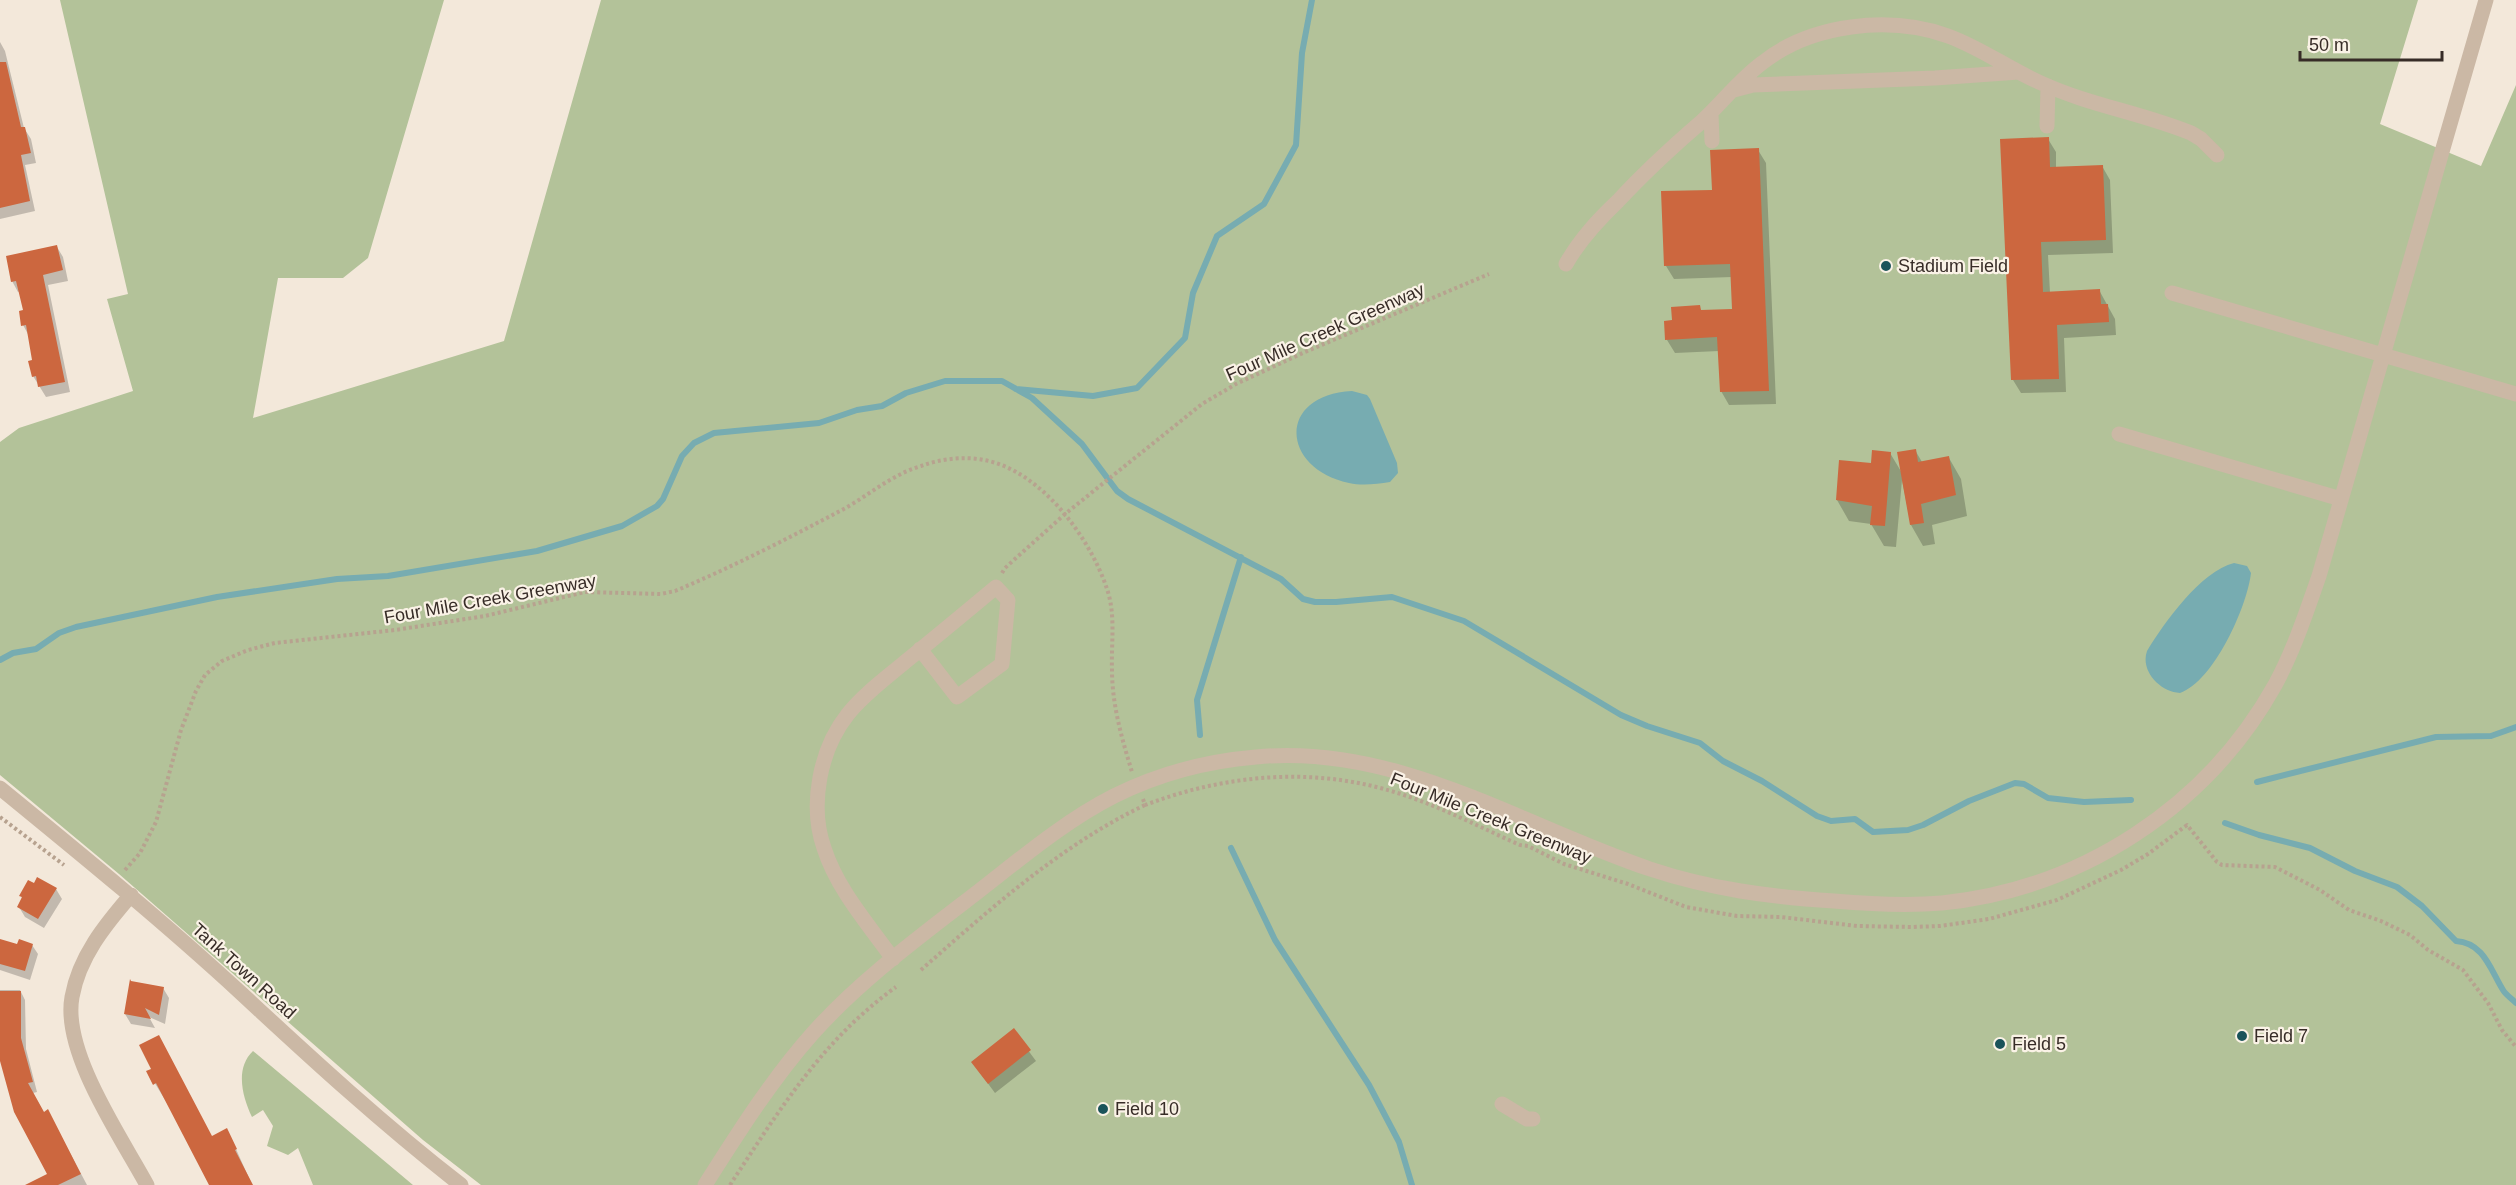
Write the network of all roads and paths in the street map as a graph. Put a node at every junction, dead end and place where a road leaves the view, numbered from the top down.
1 (2486, 0) edge
2 (2019, 72) junction
3 (2048, 86) junction
4 (1734, 90) junction
5 (1711, 113) junction
6 (2047, 126) dead end
7 (1712, 141) dead end
8 (2217, 155) dead end
9 (1566, 264) dead end
10 (1490, 274) dead end
11 (2172, 293) dead end
12 (2383, 356) junction
13 (2516, 394) edge
14 (2119, 434) dead end
15 (2341, 499) junction
16 (1065, 514) junction
17 (996, 587) junction
18 (920, 649) junction
19 (1133, 776) dead end
20 (0, 788) edge
21 (1141, 795) dead end
22 (1145, 806) junction
23 (0, 817) edge
24 (68, 867) dead end
25 (122, 874) dead end
26 (130, 895) junction
27 (893, 959) junction
28 (921, 970) dead end
29 (896, 987) dead end
30 (2516, 1047) edge
31 (1502, 1104) dead end
32 (1533, 1119) dead end
33 (147, 1185) edge
34 (461, 1185) edge
35 (705, 1185) edge
36 (730, 1185) edge

1 - 12 street
2 - 3 street
2 - 4 street
2 - 4 street
3 - 6 street
3 - 8 street
4 - 5 street
5 - 7 street
5 - 9 street
10 - 16 path, Four Mile Creek Greenway
11 - 12 street
12 - 13 street
12 - 15 street
14 - 15 street
15 - 27 street
16 - 17 path
16 - 19 path, Four Mile Creek Greenway
16 - 25 path, Four Mile Creek Greenway
17 - 18 street
17 - 18 street
18 - 27 street
20 - 26 street, Tank Town Road
21 - 22 path
22 - 28 path
22 - 30 path, Four Mile Creek Greenway
23 - 24 path
26 - 33 street
26 - 34 street, Tank Town Road
27 - 35 street
29 - 36 path
31 - 32 street

